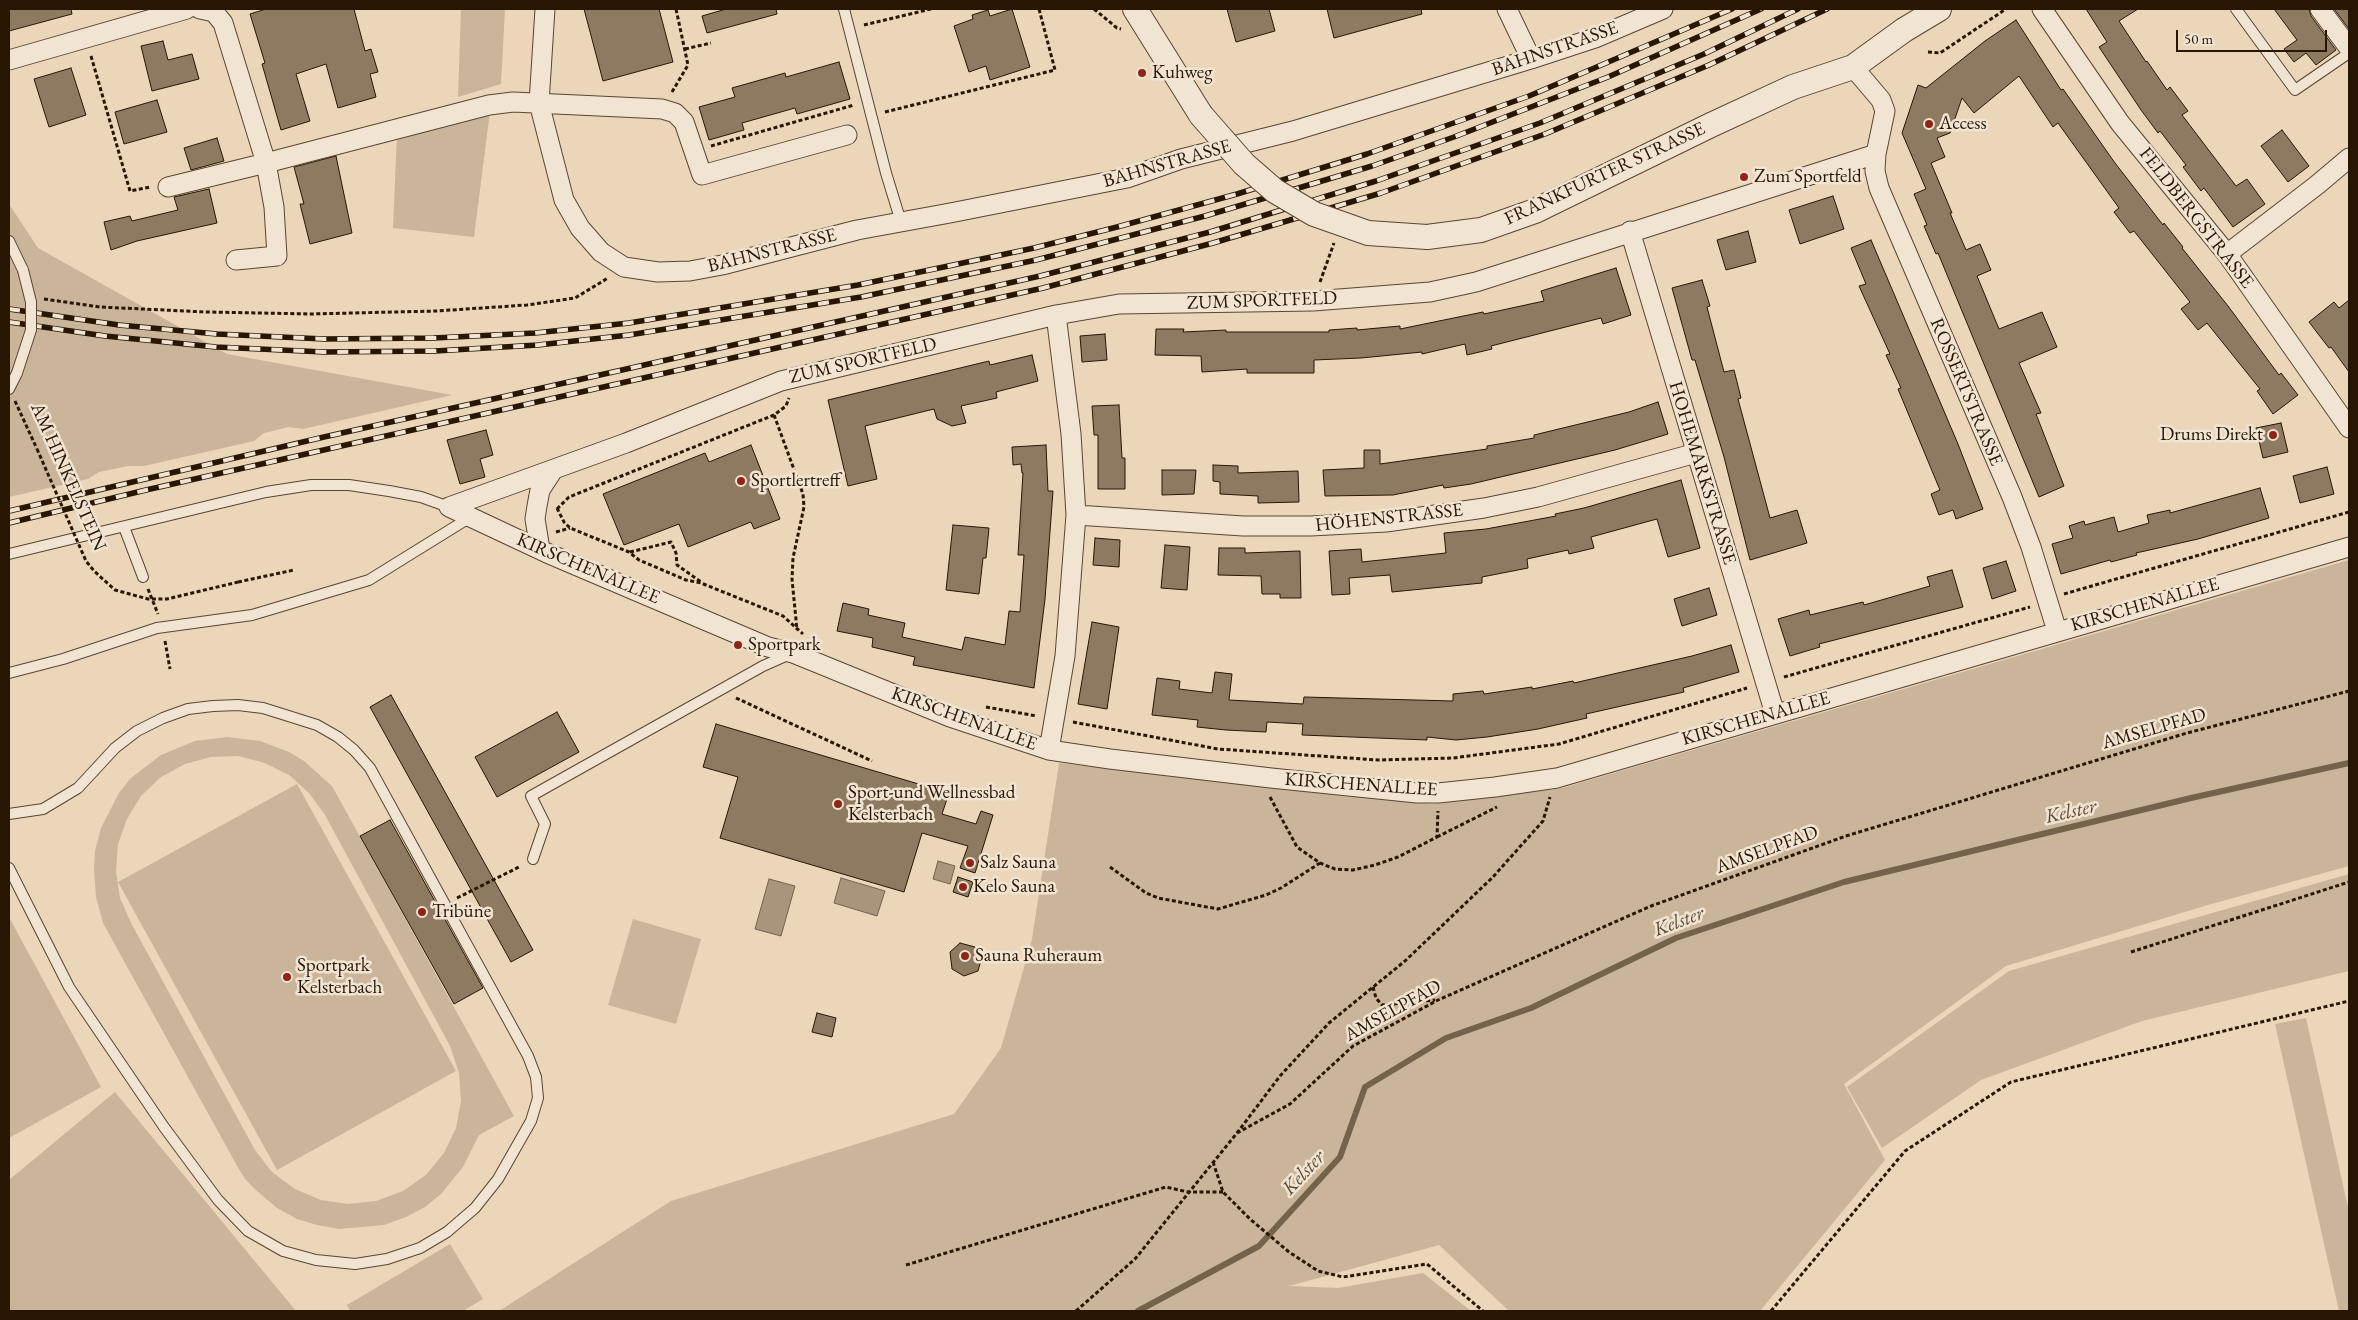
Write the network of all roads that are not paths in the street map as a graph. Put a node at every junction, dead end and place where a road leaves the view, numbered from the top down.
1 (187, 9) edge
2 (200, 9) edge
3 (545, 9) edge
4 (844, 9) edge
5 (1135, 9) edge
6 (1507, 9) edge
7 (1663, 9) edge
8 (1940, 9) edge
9 (2042, 9) edge
10 (2236, 9) edge
11 (2320, 9) edge
12 (2349, 48) edge
13 (2349, 53) edge
14 (1532, 59) junction
15 (9, 60) edge
16 (1853, 67) junction
17 (539, 103) junction
18 (847, 135) dead end
19 (1876, 154) junction
20 (2349, 158) edge
21 (266, 163) junction
22 (168, 187) road end
23 (901, 222) junction
24 (1630, 231) junction
25 (9, 241) edge
26 (2226, 254) junction
27 (236, 260) dead end
28 (1056, 315) junction
29 (11, 394) edge
30 (2349, 428) edge
31 (1696, 453) junction
32 (553, 470) junction
33 (448, 507) junction
34 (1076, 515) junction
35 (469, 518) junction
36 (124, 527) junction
37 (2349, 547) edge
38 (540, 549) junction
39 (9, 554) edge
40 (143, 577) road end
41 (2057, 631) junction
42 (793, 653) junction
43 (9, 674) edge
44 (1775, 714) junction
45 (1049, 750) junction
46 (9, 814) edge
47 (532, 860) road end
48 (9, 868) edge

1 - 15 street
2 - 21 street
3 - 17 street
4 - 23 lane
5 - 16 street, FRANKFURTER STRASSE, bridge
6 - 14 street
7 - 14 street, BAHNSTRASSE
8 - 16 street, FRANKFURTER STRASSE
9 - 26 street, FELDBERGSTRASSE
10 - 13 lane
11 - 12 street
14 - 23 street, BAHNSTRASSE
16 - 19 street
17 - 18 street
17 - 21 street
17 - 23 street, BAHNSTRASSE
19 - 24 street, ZUM SPORTFELD
19 - 41 street, ROSSERTSTRASSE
20 - 26 street
21 - 22 street
21 - 27 street
24 - 28 street, ZUM SPORTFELD
24 - 31 street, HOHEMARKSTRASSE
25 - 29 lane, bridge
26 - 30 street, FELDBERGSTRASSE
28 - 32 street, ZUM SPORTFELD
28 - 34 street
31 - 34 street, HÖHENSTRASSE
31 - 44 street, HOHEMARKSTRASSE
32 - 33 street, ZUM SPORTFELD
32 - 38 street
33 - 35 street, KIRSCHENALLEE
33 - 36 lane
34 - 45 street
35 - 38 street, KIRSCHENALLEE
35 - 43 lane
36 - 39 lane
36 - 40 lane
37 - 41 street, KIRSCHENALLEE
38 - 42 street, KIRSCHENALLEE
41 - 44 street, KIRSCHENALLEE
42 - 45 street, KIRSCHENALLEE
42 - 47 lane
44 - 45 street, KIRSCHENALLEE
46 - 48 lane

